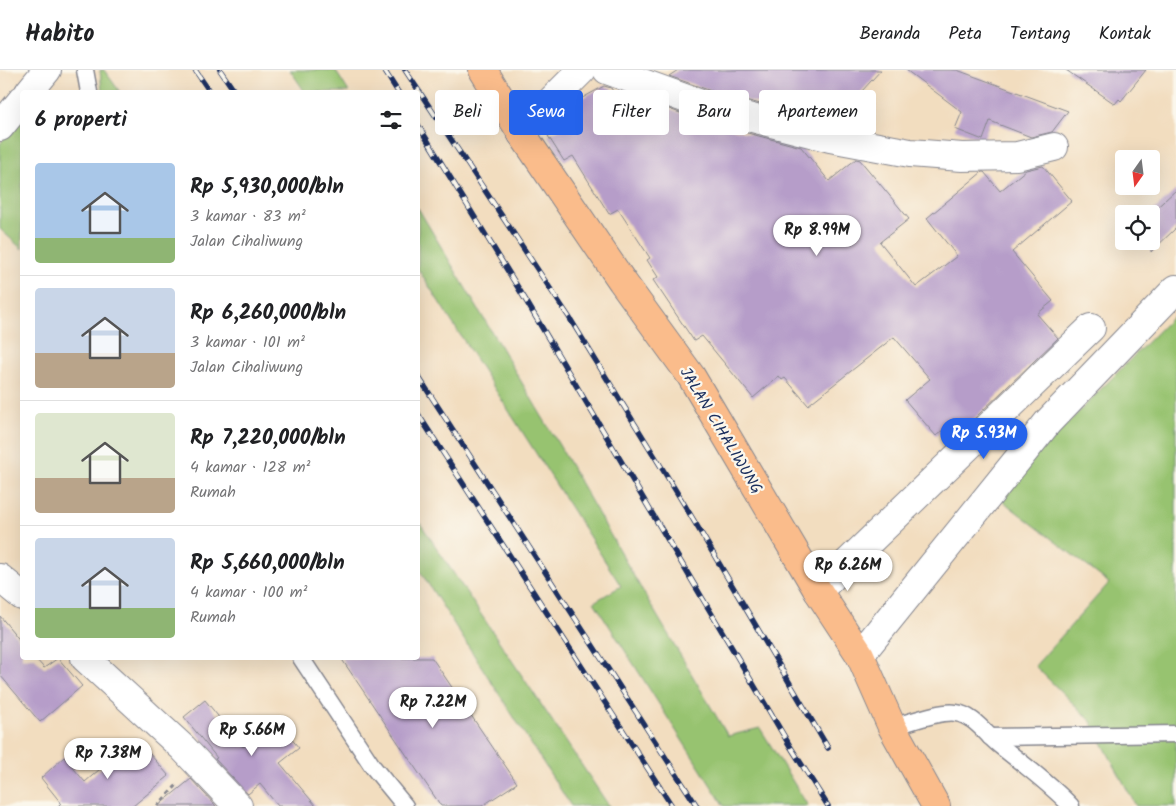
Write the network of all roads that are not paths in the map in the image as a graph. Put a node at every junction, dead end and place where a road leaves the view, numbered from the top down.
1 (47, 70) edge
2 (85, 70) edge
3 (483, 70) edge
4 (582, 70) edge
5 (607, 70) edge
6 (31, 90) edge
7 (89, 90) edge
8 (562, 90) edge
9 (20, 102) edge
10 (509, 113) edge
11 (0, 127) edge
12 (523, 135) edge
13 (1054, 147) dead end
14 (1176, 288) edge
15 (1091, 328) dead end
16 (0, 578) edge
17 (818, 592) junction
18 (20, 594) edge
19 (860, 655) junction
20 (87, 660) edge
21 (302, 660) edge
22 (892, 727) junction
23 (1176, 734) edge
24 (990, 737) junction
25 (238, 806) edge
26 (405, 806) edge
27 (936, 806) edge
28 (1071, 806) edge

1 - 6 street
2 - 7 lane
3 - 10 highway, JALAN CIHALIWUNG
4 - 8 street
5 - 13 street
9 - 11 street
12 - 17 highway, JALAN CIHALIWUNG
14 - 19 street
15 - 17 street
16 - 18 street
17 - 19 highway, JALAN CIHALIWUNG
19 - 22 highway, JALAN CIHALIWUNG
20 - 25 street
21 - 26 lane
22 - 24 lane
22 - 27 highway, JALAN CIHALIWUNG
23 - 24 lane
24 - 28 lane

